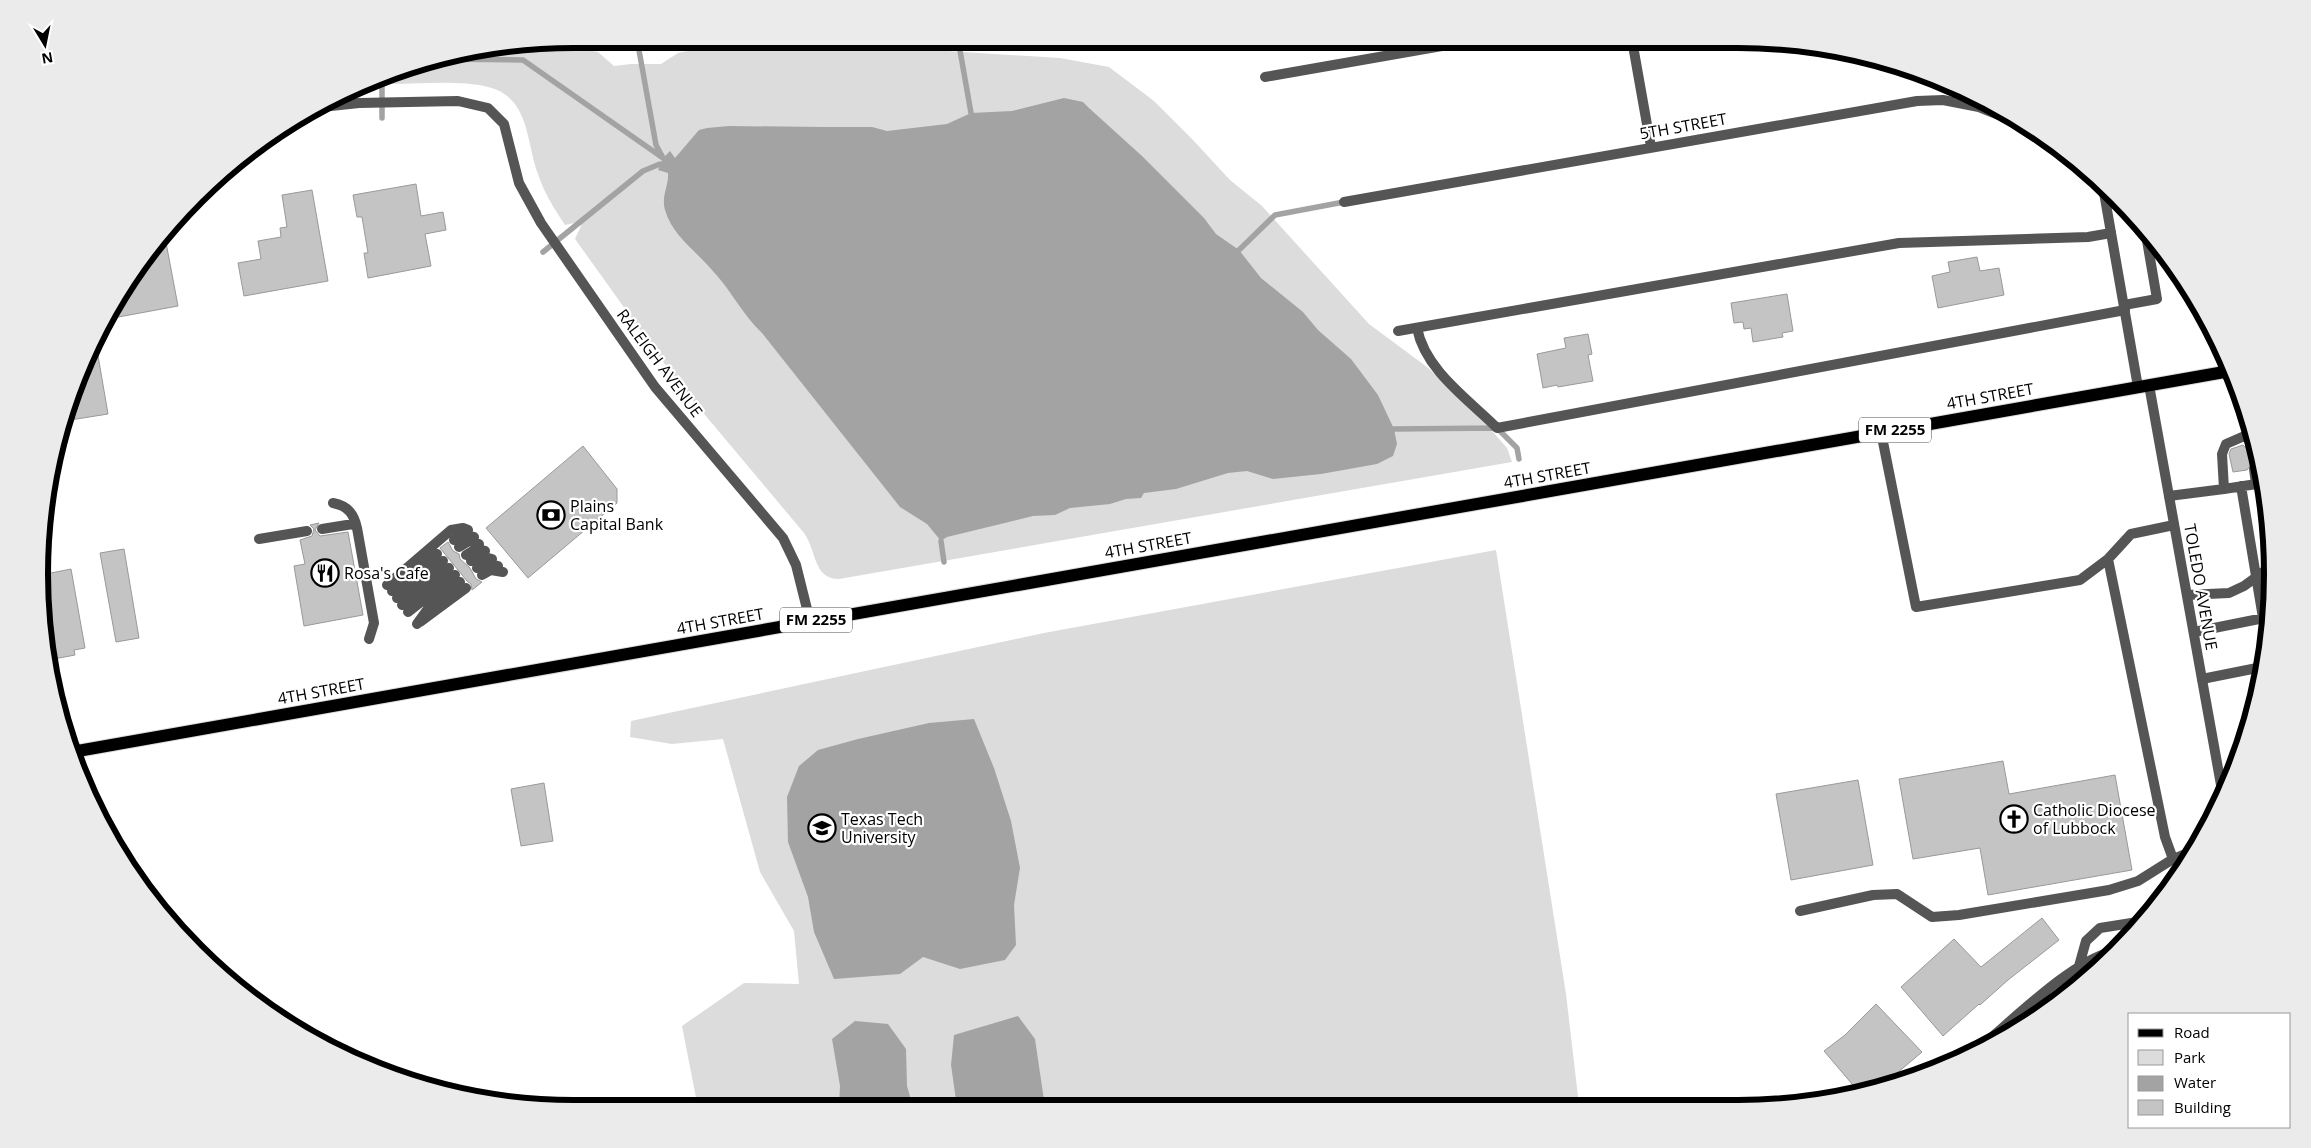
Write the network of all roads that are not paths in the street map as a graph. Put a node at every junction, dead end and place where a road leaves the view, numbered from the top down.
1 (1430, 48) edge
2 (1633, 48) edge
3 (1265, 77) dead end
4 (335, 105) edge
5 (1979, 107) edge
6 (1651, 147) junction
7 (2105, 198) edge
8 (1344, 202) dead end
9 (2112, 233) junction
10 (2148, 244) edge
11 (2125, 308) junction
12 (1416, 328) junction
13 (1398, 331) dead end
14 (2223, 372) edge
15 (2144, 386) junction
16 (1881, 432) junction
17 (2246, 438) edge
18 (2255, 484) edge
19 (2241, 486) junction
20 (2224, 489) junction
21 (2169, 496) junction
22 (333, 503) dead end
23 (2174, 525) junction
24 (357, 528) junction
25 (322, 529) dead end
26 (307, 531) dead end
27 (259, 539) dead end
28 (485, 551) junction
29 (468, 558) junction
30 (2108, 559) junction
31 (452, 571) junction
32 (2264, 571) edge
33 (2254, 577) junction
34 (2187, 595) junction
35 (397, 598) junction
36 (2262, 605) edge
37 (2261, 619) edge
38 (810, 621) junction
39 (417, 624) dead end
40 (2194, 632) junction
41 (369, 639) dead end
42 (2254, 668) edge
43 (2202, 679) junction
44 (78, 751) edge
45 (2220, 781) edge
46 (2182, 855) edge
47 (2173, 859) junction
48 (1800, 910) dead end
49 (2131, 923) edge
50 (2101, 954) edge
51 (2077, 972) edge
52 (2013, 1022) edge

1 - 3 street
2 - 6 street
4 - 38 street, RALEIGH AVENUE
5 - 6 street, 5TH STREET
6 - 8 street, 5TH STREET
7 - 9 street, TOLEDO AVENUE
9 - 11 street, TOLEDO AVENUE
9 - 12 street
10 - 11 street
11 - 12 street
11 - 15 street, TOLEDO AVENUE
12 - 13 street
14 - 15 main road, 4TH STREET / FM 2255
15 - 16 main road, 4TH STREET / FM 2255
15 - 21 street, TOLEDO AVENUE
16 - 30 street
16 - 38 main road, 4TH STREET / FM 2255
17 - 20 street
18 - 19 street
19 - 20 street
19 - 33 street
20 - 21 street
21 - 23 street, TOLEDO AVENUE
22 - 24 street
23 - 30 street
23 - 34 street, TOLEDO AVENUE
24 - 25 street
24 - 41 street
26 - 27 street
28 - 29 street
28 - 29 street
28 - 29 street
28 - 35 street
30 - 47 street
31 - 35 street
31 - 35 street
31 - 39 street
32 - 33 street
33 - 34 street
33 - 36 street
34 - 40 street, TOLEDO AVENUE
37 - 40 street
38 - 44 main road, 4TH STREET / FM 2255
40 - 43 street, TOLEDO AVENUE
42 - 43 street
43 - 45 street, TOLEDO AVENUE
46 - 47 street
47 - 48 street
49 - 51 street
50 - 51 street
51 - 52 street

